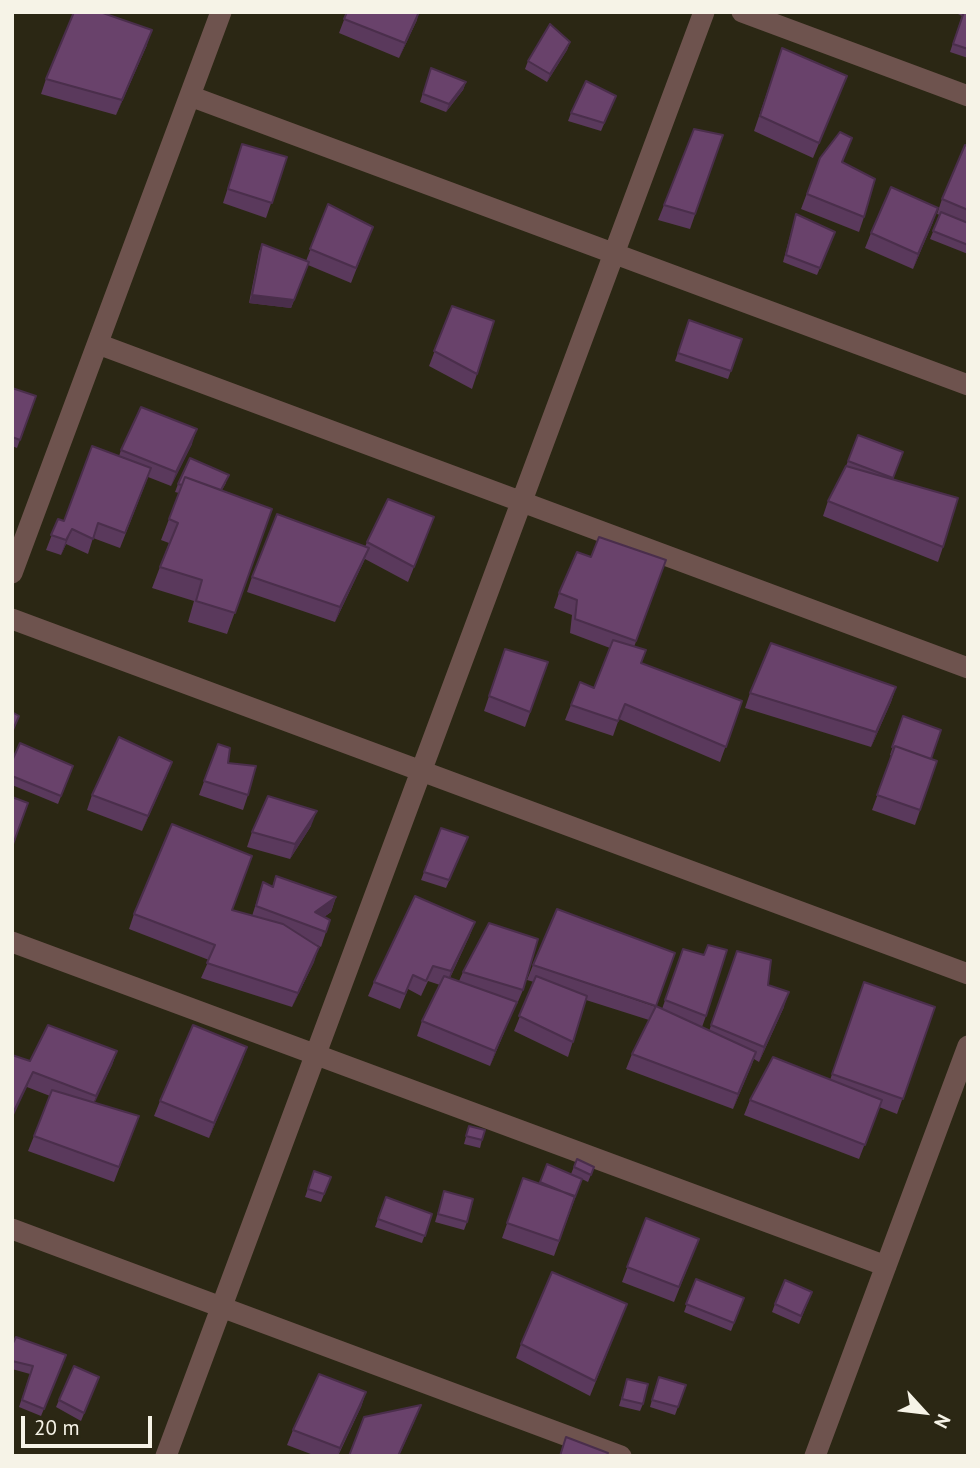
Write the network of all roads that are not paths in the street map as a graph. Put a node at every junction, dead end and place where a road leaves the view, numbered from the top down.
1 (222, 12) edge
2 (704, 12) edge
3 (742, 12) edge
4 (190, 96) junction
5 (968, 96) edge
6 (614, 254) junction
7 (98, 344) junction
8 (968, 385) edge
9 (522, 502) junction
10 (12, 573) edge
11 (12, 619) edge
12 (968, 667) edge
13 (422, 771) junction
14 (12, 942) edge
15 (968, 974) edge
16 (968, 1046) edge
17 (316, 1055) junction
18 (12, 1230) edge
19 (886, 1266) junction
20 (221, 1307) junction
21 (166, 1456) edge
22 (621, 1456) edge
23 (815, 1456) edge

1 - 4 street
2 - 6 street
3 - 5 street
4 - 6 street
4 - 7 street
6 - 8 street
6 - 9 street
7 - 9 street
7 - 10 street
9 - 12 street
9 - 13 street
11 - 13 street
13 - 15 street
13 - 17 street
14 - 17 street
16 - 19 street
17 - 19 street
17 - 20 street
18 - 20 street
19 - 23 street
20 - 21 street
20 - 22 street

